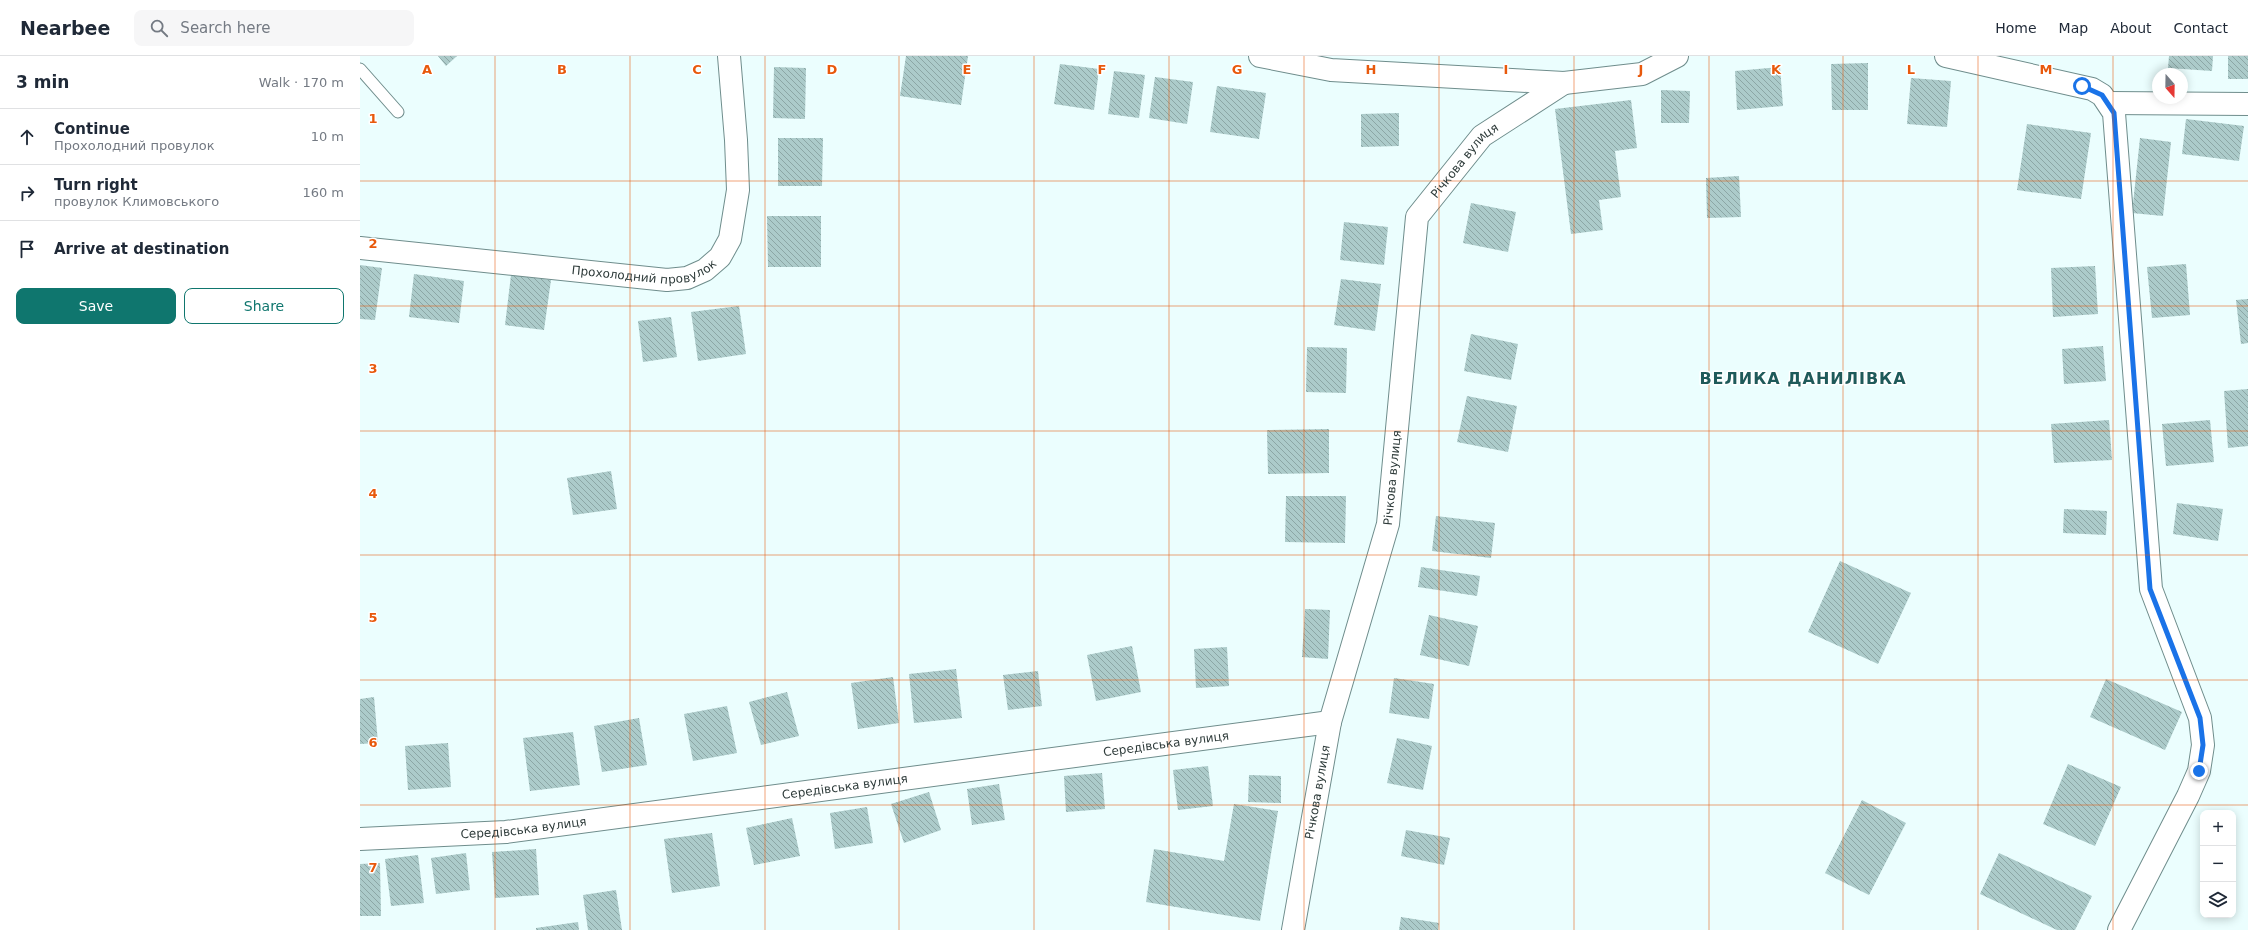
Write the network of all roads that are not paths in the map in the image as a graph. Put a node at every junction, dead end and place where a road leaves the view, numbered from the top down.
1 (729, 56) edge
2 (1260, 56) edge
3 (1677, 56) edge
4 (1946, 56) edge
5 (360, 69) edge
6 (1564, 83) junction
7 (2109, 103) junction
8 (2248, 104) edge
9 (398, 112) dead end
10 (360, 248) edge
11 (1330, 722) junction
12 (360, 839) edge
13 (1293, 930) edge
14 (2119, 930) edge

1 - 10 street, Прохолодний провулок
2 - 6 street
3 - 6 street
4 - 7 street
5 - 9 lane
6 - 11 street, Річкова вулиця
7 - 8 street
7 - 14 street
11 - 12 street, Середівська вулиця
11 - 13 street, Річкова вулиця

